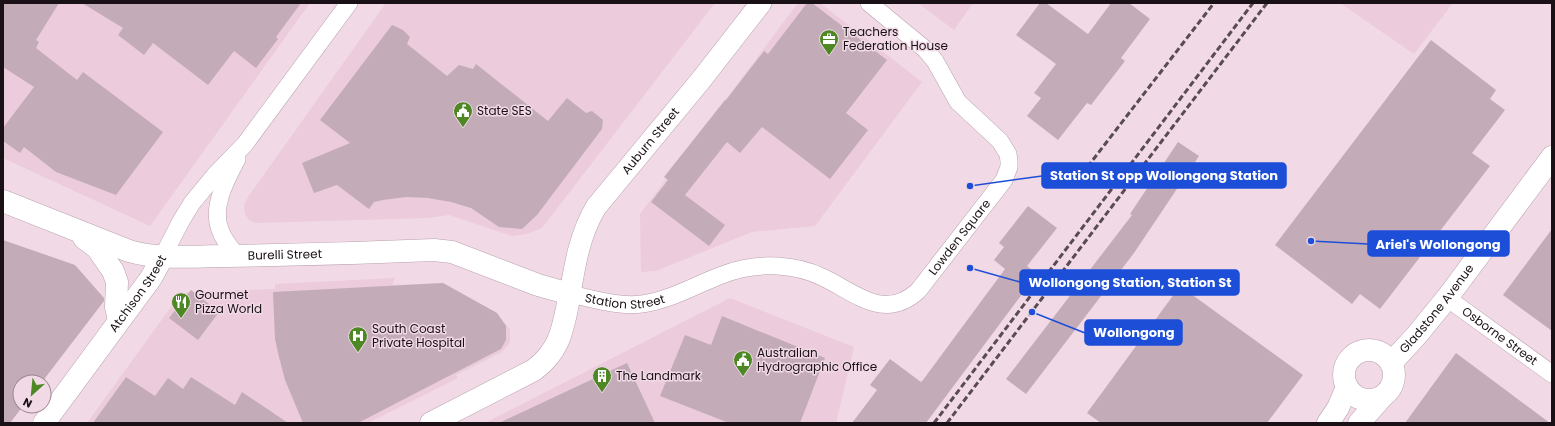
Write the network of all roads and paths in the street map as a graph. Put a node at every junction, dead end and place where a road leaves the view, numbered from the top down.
1 (349, 3) edge
2 (761, 3) edge
3 (869, 3) edge
4 (245, 144) junction
5 (1552, 157) edge
6 (3, 201) edge
7 (69, 228) junction
8 (163, 256) junction
9 (237, 256) junction
10 (570, 294) junction
11 (1447, 298) junction
12 (870, 301) joint
13 (119, 320) junction
14 (1391, 363) junction
15 (1552, 374) edge
16 (1347, 386) junction
17 (1382, 397) junction
18 (44, 423) edge
19 (432, 423) edge
20 (1328, 423) edge
21 (1359, 423) edge

1 - 4 street, Atchison Street
2 - 10 street, Auburn Street
3 - 12 street, Lowden Square
4 - 8 street, Atchison Street
4 - 9 street, Atchison Street
5 - 11 main road, Gladstone Avenue
6 - 7 main road, Burelli Street
7 - 8 main road, Burelli Street
7 - 13 main road
8 - 9 main road, Burelli Street
8 - 13 main road, Atchison Street
9 - 10 main road, Burelli Street
10 - 12 street, Station Street
10 - 19 main road, Station Street
11 - 14 main road, Gladstone Avenue
11 - 15 street, Osborne Street
13 - 18 main road, Atchison Street
14 - 16 main road
14 - 17 main road
16 - 17 main road
16 - 20 main road
17 - 21 main road

